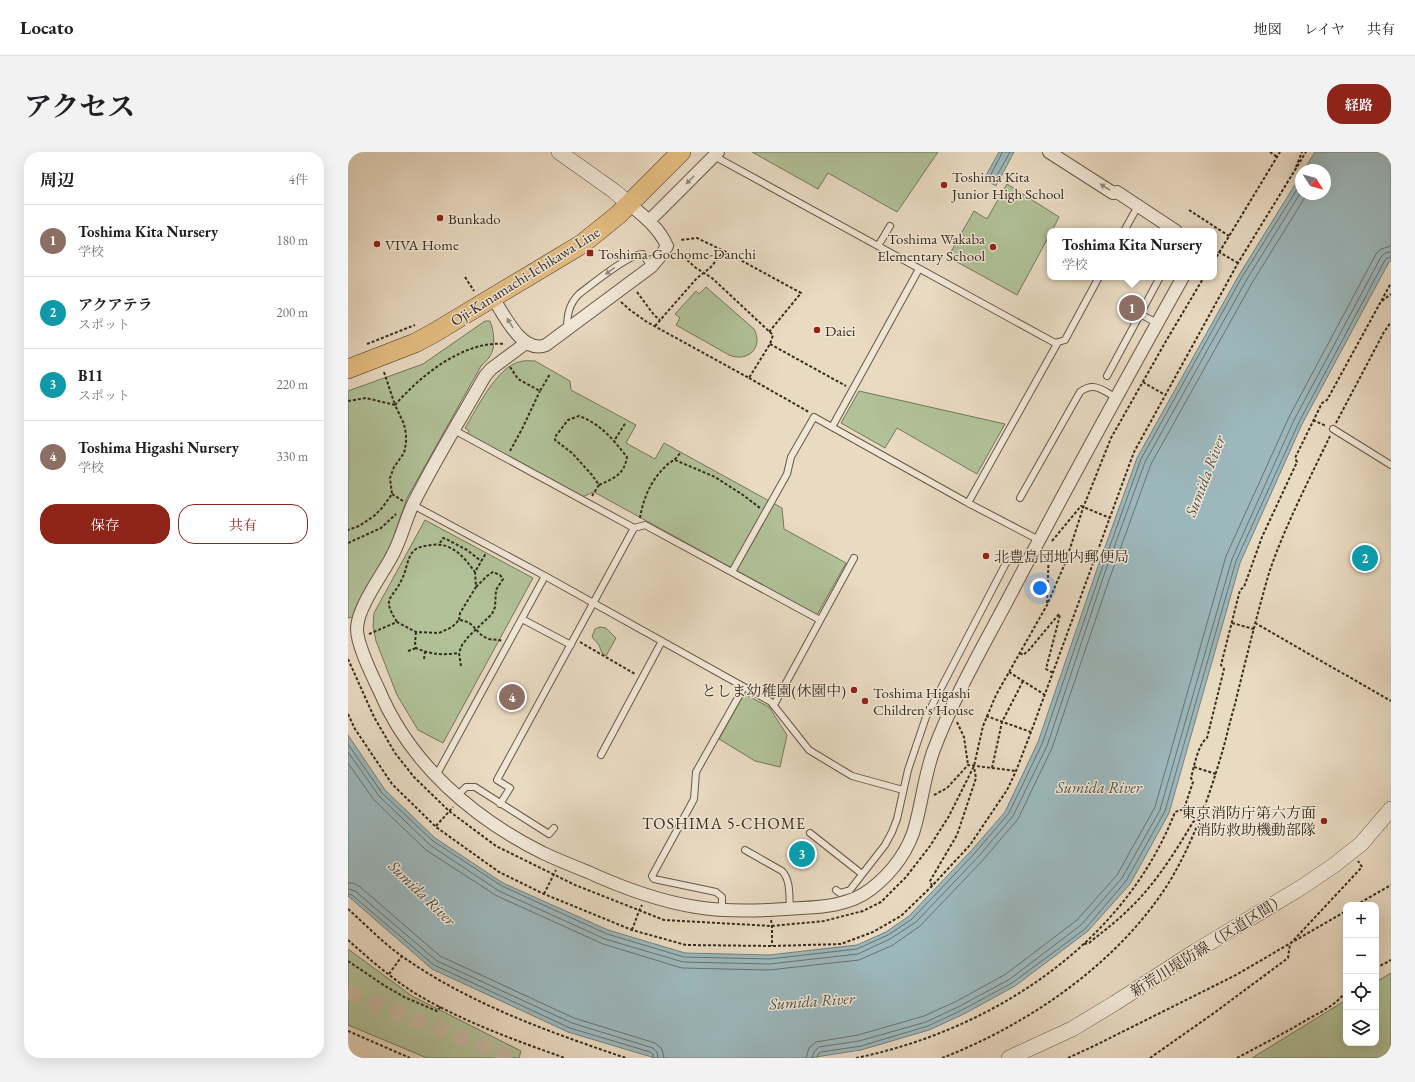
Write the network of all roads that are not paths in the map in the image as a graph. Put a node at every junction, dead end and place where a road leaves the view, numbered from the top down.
1 (559, 152) edge
2 (681, 152) edge
3 (1050, 152) edge
4 (716, 154) edge
5 (629, 204) junction
6 (1138, 206) junction
7 (650, 221) junction
8 (890, 226) dead end
9 (1126, 228) edge
10 (1171, 228) edge
11 (878, 246) junction
12 (651, 267) junction
13 (919, 269) junction
14 (1097, 280) edge
15 (1158, 280) edge
16 (1181, 280) edge
17 (493, 298) junction
18 (1140, 314) junction
19 (1157, 323) junction
20 (567, 329) junction
21 (526, 343) junction
22 (1057, 344) junction
23 (348, 369) edge
24 (1107, 376) dead end
25 (1117, 398) junction
26 (832, 427) junction
27 (454, 430) junction
28 (1332, 430) road end
29 (1391, 465) edge
30 (1020, 498) dead end
31 (968, 503) junction
32 (409, 504) junction
33 (634, 528) junction
34 (1039, 540) junction
35 (854, 558) dead end
36 (1026, 564) junction
37 (732, 572) junction
38 (545, 576) junction
39 (593, 603) junction
40 (522, 619) junction
41 (820, 620) junction
42 (662, 641) junction
43 (572, 642) junction
44 (744, 687) junction
45 (774, 705) junction
46 (601, 755) dead end
47 (436, 776) junction
48 (903, 790) junction
49 (457, 796) junction
50 (500, 804) junction
51 (1391, 809) edge
52 (554, 828) dead end
53 (810, 833) dead end
54 (745, 850) dead end
55 (862, 874) junction
56 (836, 890) dead end
57 (790, 909) junction
58 (722, 910) junction
59 (1009, 1058) edge

1 - 5 street
2 - 5 main road, Oji-Kanamachi-Ichikawa Line
6 -> 3 street
4 -> 7 street
4 - 11 lane
5 - 7 street
5 - 17 main road, Oji-Kanamachi-Ichikawa Line
6 - 9 lane
6 - 10 street
7 - 12 street
8 - 11 lane
11 - 13 lane
12 - 20 street
12 -> 20 lane
13 - 22 lane
13 - 26 lane
14 - 22 lane
15 - 18 lane
16 - 19 street
21 -> 17 street
17 - 23 main road, Oji-Kanamachi-Ichikawa Line
18 - 19 lane
18 - 24 lane
19 - 25 street
20 - 21 street
21 - 27 street
22 - 31 lane
25 - 30 lane
25 - 34 street
26 - 31 lane
26 - 37 lane
27 - 32 street
27 - 33 lane
28 - 29 lane
31 - 34 lane
32 - 38 lane
32 - 47 street
33 - 37 lane
33 - 39 lane
34 - 36 street
35 - 41 lane
36 - 48 lane
36 - 57 street
37 - 41 lane
38 - 39 lane
38 - 40 lane
39 - 42 lane
39 - 43 lane
40 - 43 lane
40 - 47 lane
41 - 45 lane
42 - 44 lane
42 - 46 lane
43 - 50 lane
44 - 45 lane
44 - 58 lane
45 - 48 lane
47 - 49 street
48 - 55 lane
49 - 50 lane
49 - 58 street
50 - 52 lane
51 - 59 street, 新荒川堤防線（区道区間）
53 - 55 lane
54 - 57 lane
55 - 56 lane
57 - 58 street

